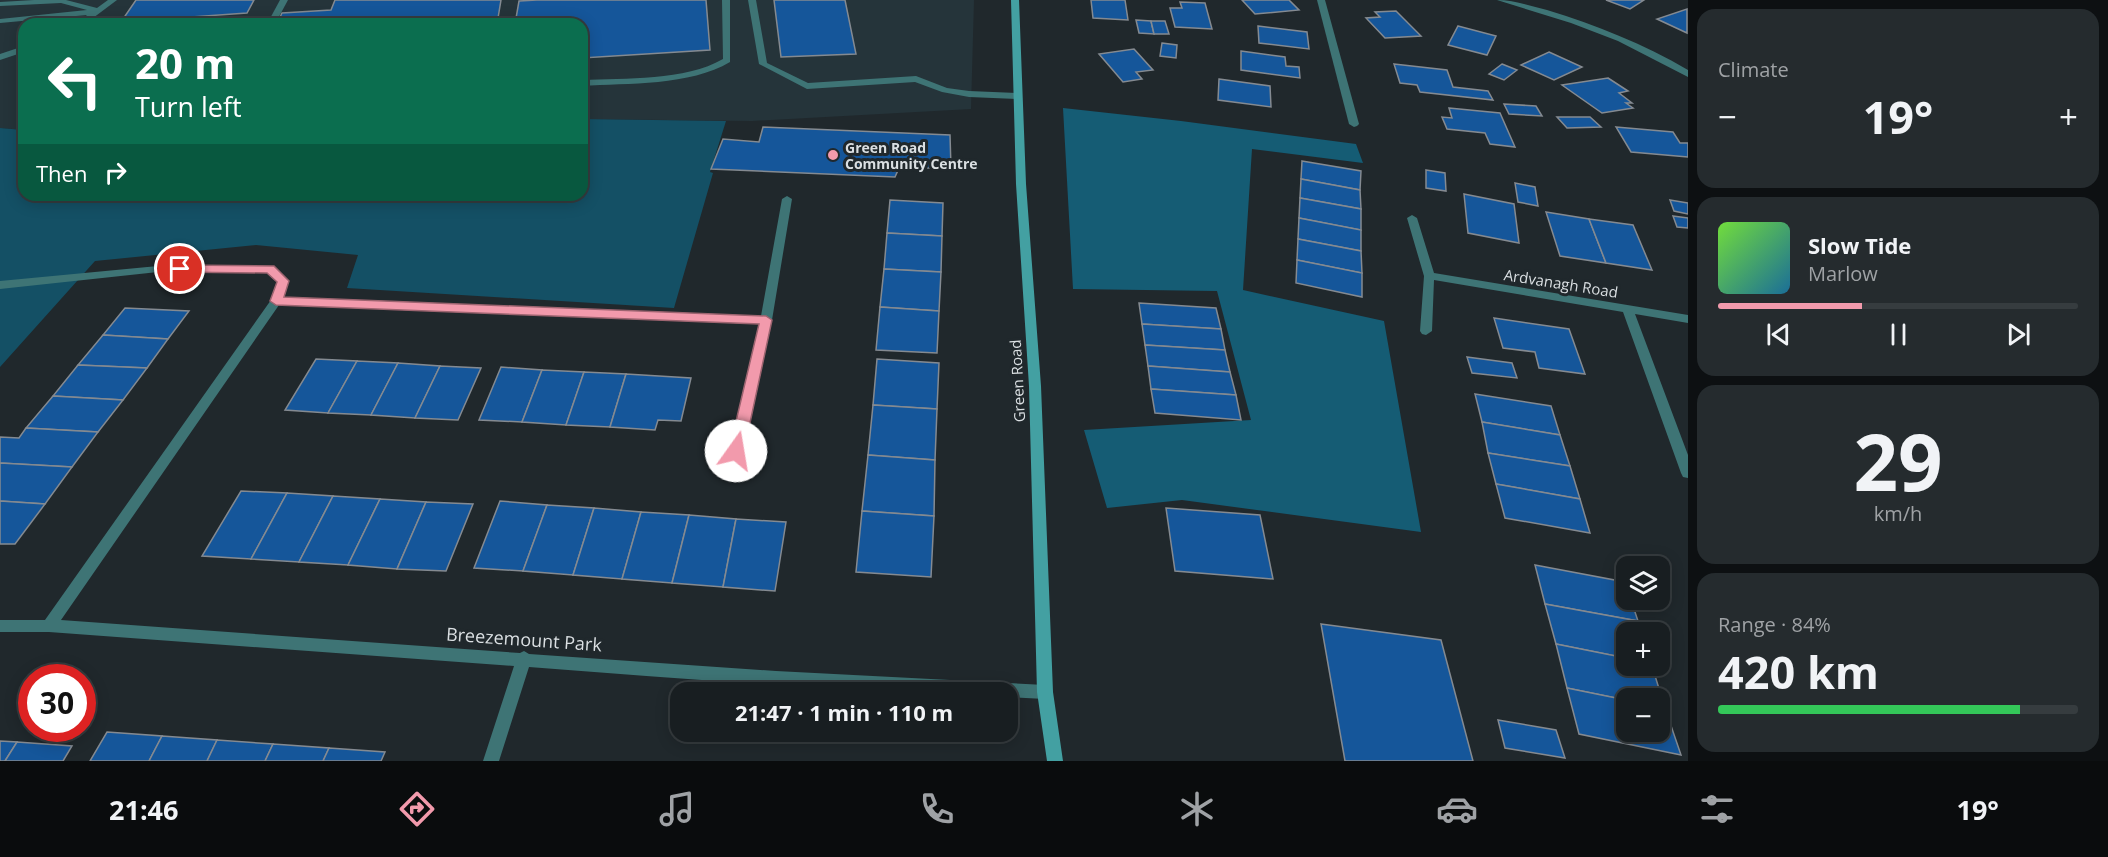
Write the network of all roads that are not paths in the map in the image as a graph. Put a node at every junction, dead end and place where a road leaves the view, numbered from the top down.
1 (113, 0) edge
2 (284, 0) edge
3 (726, 0) edge
4 (752, 0) edge
5 (1015, 0) edge
6 (1322, 0) edge
7 (1501, 0) edge
8 (0, 4) edge
9 (99, 10) junction
10 (27, 18) edge
11 (88, 18) edge
12 (274, 18) edge
13 (18, 19) edge
14 (0, 21) edge
15 (18, 51) edge
16 (0, 57) edge
17 (1688, 74) edge
18 (588, 83) edge
19 (1017, 96) junction
20 (1354, 124) dead end
21 (787, 199) dead end
22 (1412, 218) dead end
23 (1429, 276) junction
24 (0, 285) edge
25 (276, 301) junction
26 (1628, 309) junction
27 (1688, 319) edge
28 (766, 320) junction
29 (1426, 331) dead end
30 (736, 451) dead end
31 (1688, 473) edge
32 (0, 626) edge
33 (50, 626) junction
34 (524, 658) junction
35 (1045, 692) junction
36 (491, 761) edge
37 (1055, 761) edge

1 - 9 street
2 - 12 street
3 - 18 street
4 - 19 street
5 - 19 street, Green Road
6 - 20 street
7 - 17 street
8 - 9 street
9 - 10 street
9 - 11 street
13 - 14 street
15 - 16 street
19 - 35 street, Green Road
21 - 28 street
22 - 23 street
23 - 26 street, Ardvanagh Road
23 - 29 street
24 - 25 street
25 - 28 street
25 - 33 street
26 - 27 street, Ardvanagh Road
26 - 31 street
28 - 30 street
32 - 33 street, Breezemount Park
33 - 34 street, Breezemount Park
34 - 35 street, Breezemount Park
34 - 36 street
35 - 37 street, Green Road

